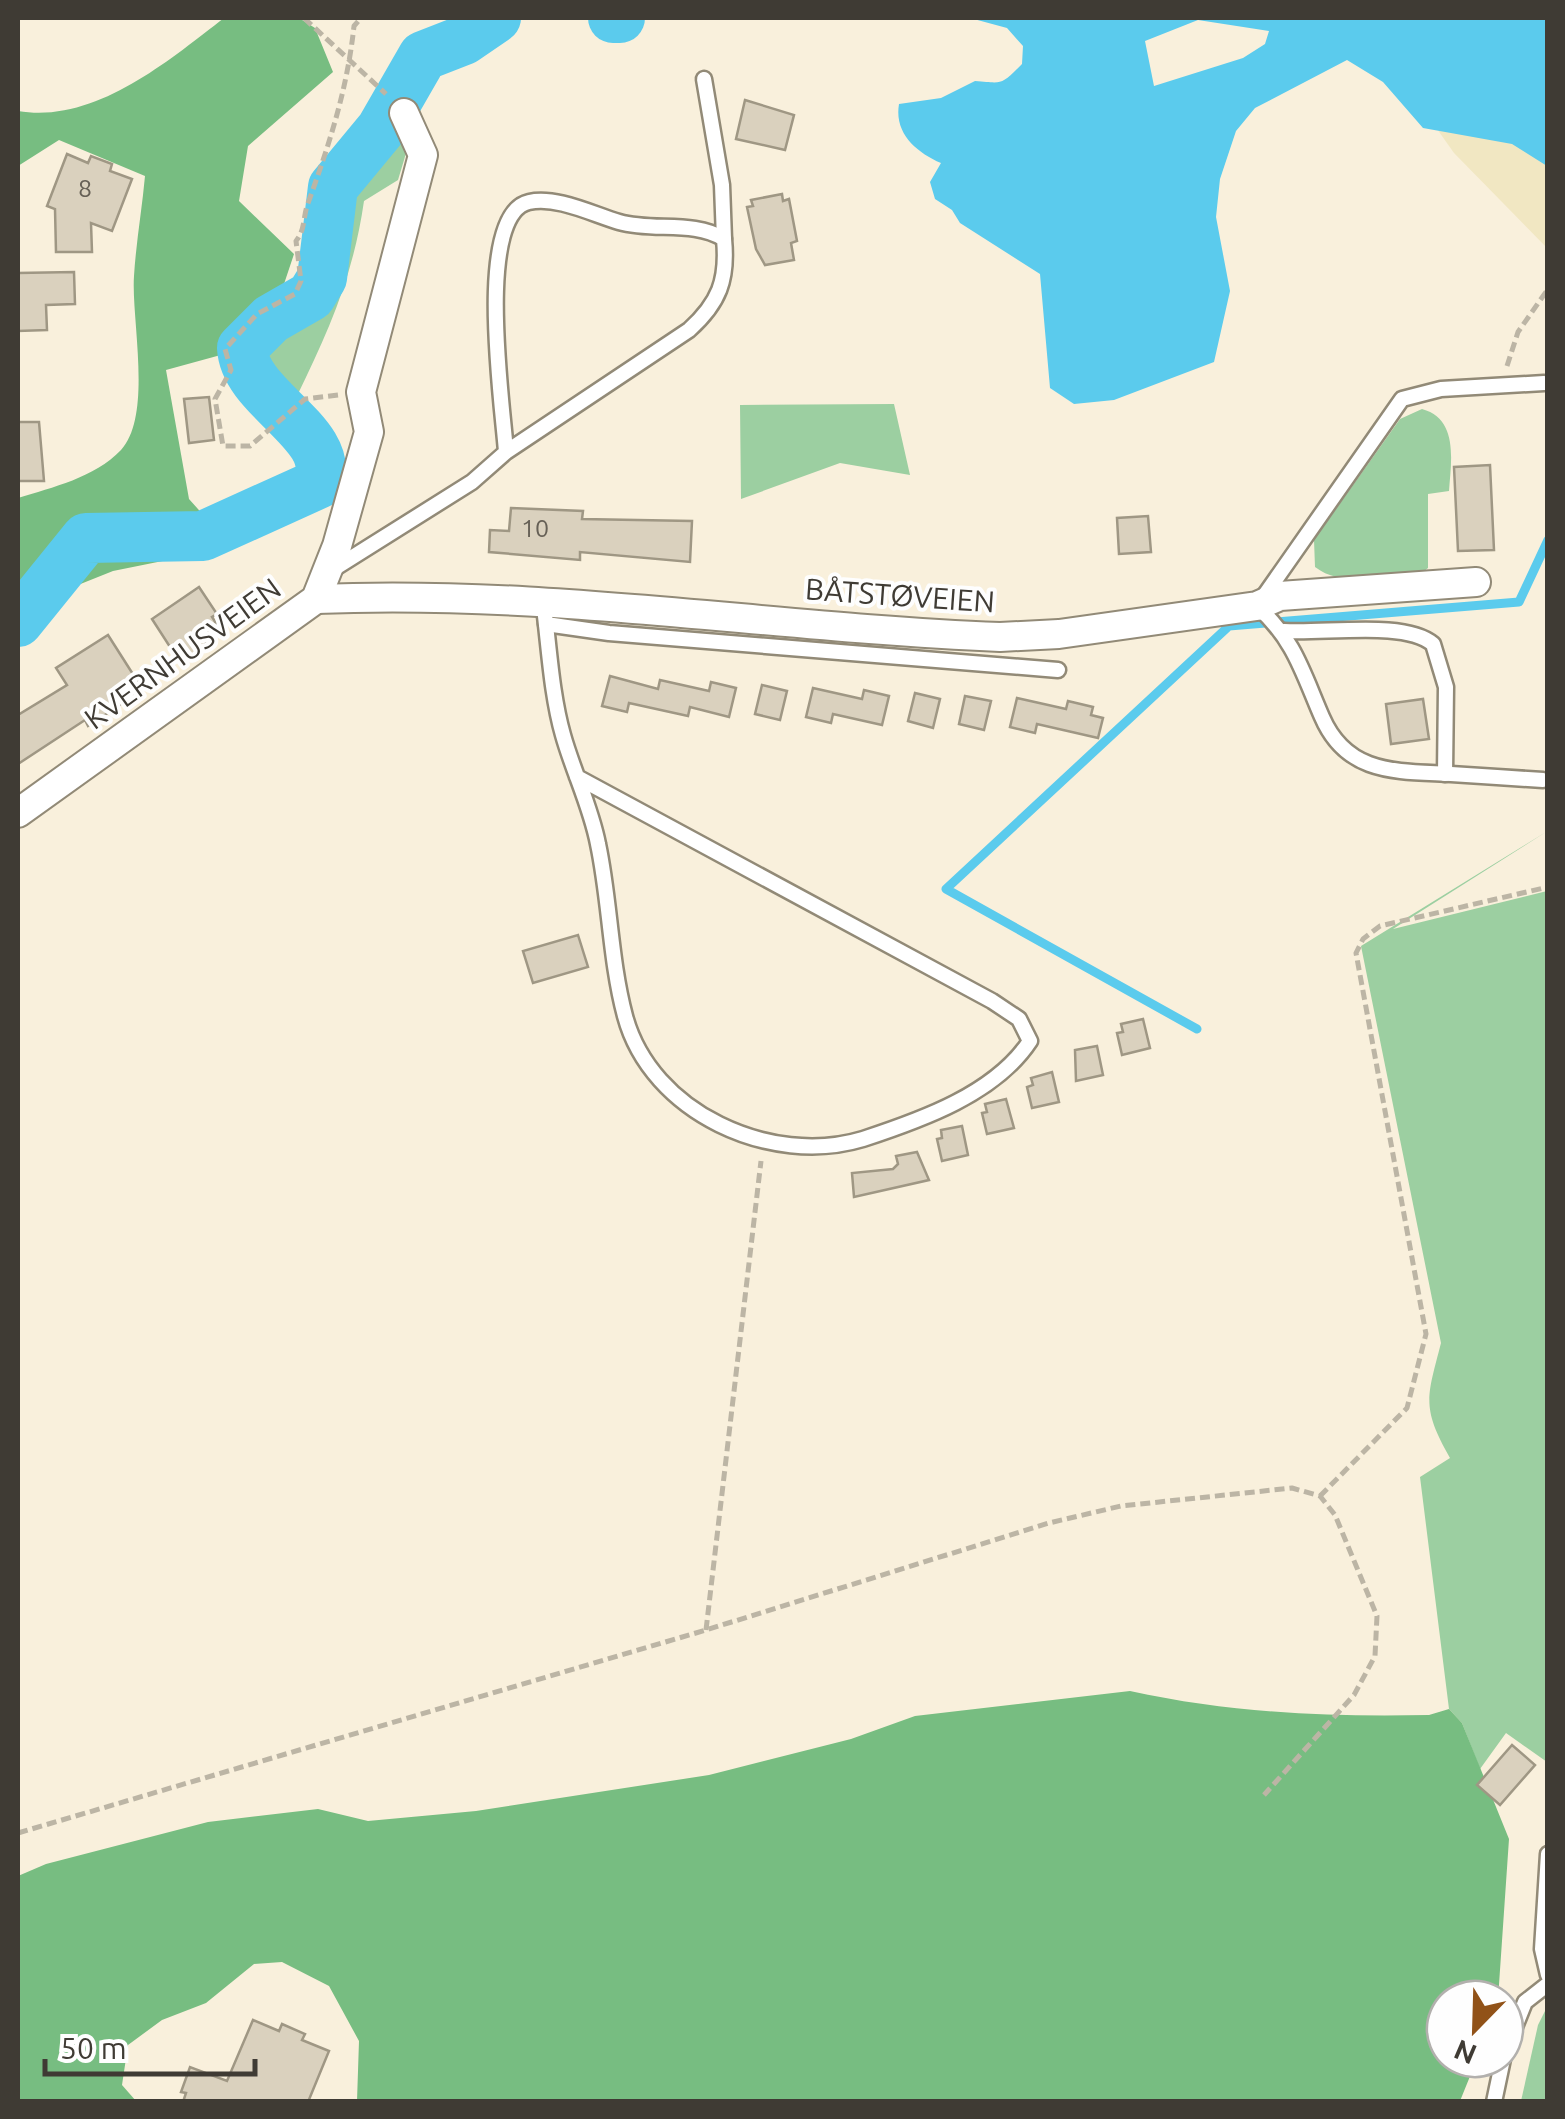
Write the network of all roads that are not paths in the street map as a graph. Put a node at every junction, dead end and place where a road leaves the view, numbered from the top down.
1 (704, 79) dead end
2 (395, 104) road end
3 (724, 239) junction
4 (1544, 384) dead end
5 (506, 452) junction
6 (1476, 582) dead end
7 (321, 587) junction
8 (1258, 606) junction
9 (545, 611) junction
10 (1284, 630) junction
11 (1058, 670) dead end
12 (1446, 774) junction
13 (577, 777) junction
14 (1543, 780) dead end
15 (18, 813) edge
16 (1548, 1854) edge
17 (1548, 1976) edge
18 (1548, 1984) edge
19 (1525, 2002) edge

1 - 3 lane
2 - 7 street
3 - 5 lane
3 - 5 lane
4 - 8 lane
5 - 7 lane
6 - 8 street, BÅTSTØVEIEN
7 - 9 street, BÅTSTØVEIEN
7 - 15 street, KVERNHUSVEIEN
8 - 9 street, BÅTSTØVEIEN
8 - 10 lane
9 - 11 lane
9 - 13 lane
10 - 12 lane
10 - 12 lane
12 - 14 lane
13 - 13 lane
16 - 17 lane
18 - 19 lane

